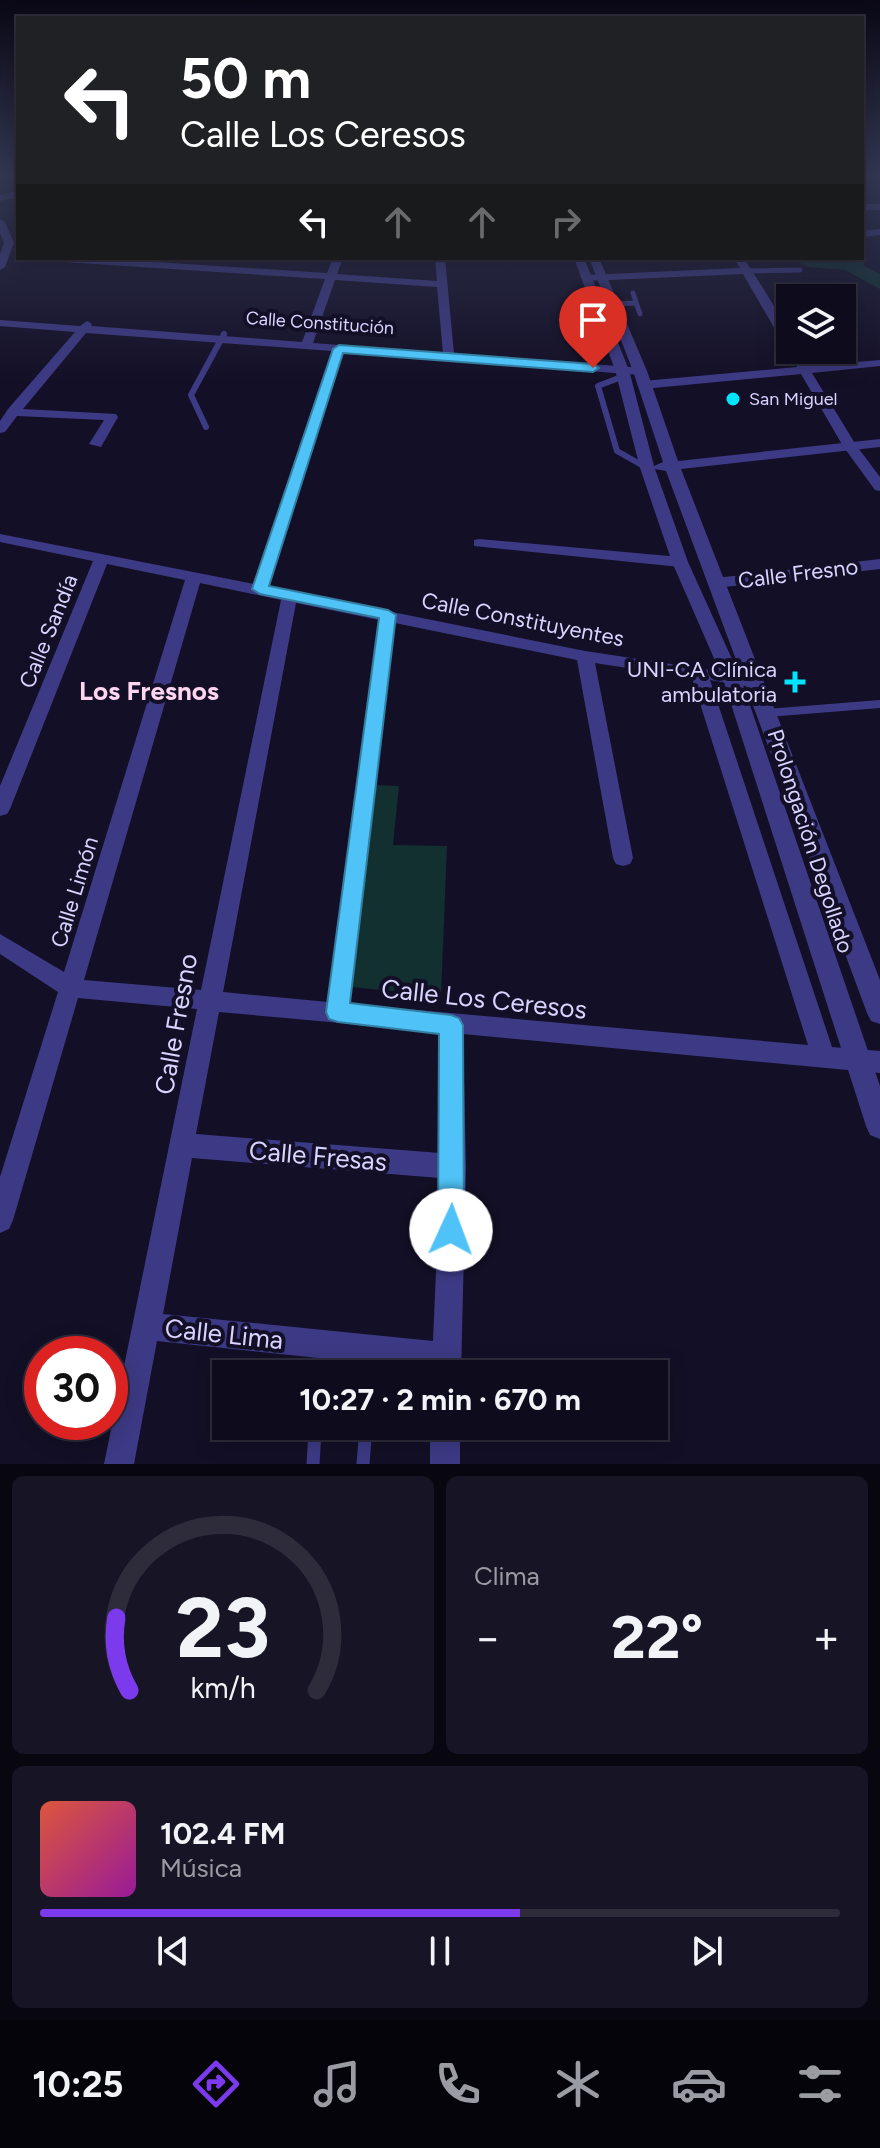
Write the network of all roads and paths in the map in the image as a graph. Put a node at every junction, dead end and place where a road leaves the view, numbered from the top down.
1 (12, 256) edge
2 (80, 260) edge
3 (337, 260) edge
4 (440, 260) edge
5 (580, 260) edge
6 (594, 260) edge
7 (740, 260) edge
8 (0, 267) edge
9 (800, 270) dead end
10 (748, 271) junction
11 (332, 276) junction
12 (594, 278) junction
13 (440, 284) junction
14 (633, 293) dead end
15 (635, 303) junction
16 (612, 304) junction
17 (640, 314) dead end
18 (0, 320) edge
19 (776, 321) edge
20 (85, 327) junction
21 (222, 336) junction
22 (307, 343) junction
23 (339, 349) junction
24 (449, 354) junction
25 (880, 363) edge
26 (800, 364) edge
27 (803, 369) junction
28 (631, 372) junction
29 (12, 412) junction
30 (206, 427) dead end
31 (0, 429) edge
32 (880, 443) edge
33 (96, 444) dead end
34 (854, 452) junction
35 (880, 455) edge
36 (674, 471) junction
37 (649, 473) junction
38 (880, 487) edge
39 (0, 538) edge
40 (479, 543) dead end
41 (101, 559) junction
42 (680, 562) junction
43 (880, 564) edge
44 (194, 577) junction
45 (716, 583) junction
46 (260, 589) junction
47 (290, 595) junction
48 (388, 615) junction
49 (585, 656) junction
50 (699, 674) junction
51 (732, 679) junction
52 (756, 681) junction
53 (880, 704) edge
54 (767, 713) junction
55 (0, 809) edge
56 (623, 858) dead end
57 (0, 943) edge
58 (70, 988) junction
59 (207, 1003) junction
60 (338, 1012) junction
61 (880, 1013) edge
62 (451, 1025) junction
63 (824, 1057) junction
64 (869, 1062) edge
65 (880, 1126) edge
66 (182, 1145) junction
67 (453, 1167) junction
68 (0, 1220) edge
69 (146, 1326) junction
70 (408, 1360) edge
71 (446, 1360) edge
72 (314, 1440) edge
73 (365, 1440) edge
74 (445, 1440) edge
75 (119, 1464) edge
76 (313, 1464) edge
77 (363, 1464) edge
78 (445, 1464) edge

1 - 8 street
2 - 11 street
3 - 11 street
4 - 13 street
5 - 12 street, Prolongación Degollado
6 - 12 street, Prolongación Degollado
7 - 10 street
9 - 10 lane
10 - 12 street
10 - 19 street
11 - 13 street
11 - 22 street
12 - 16 street, Prolongación Degollado
12 - 28 street, Prolongación Degollado
13 - 24 street
14 - 15 lane
15 - 16 lane
15 - 17 lane
16 - 28 street, Prolongación Degollado
18 - 20 street, Calle Constitución
20 - 21 street, Calle Constitución
20 - 29 street
21 - 22 street, Calle Constitución
21 - 30 lane
22 - 23 street, Calle Constitución
22 - 24 street, Calle Constitución
23 - 24 street, Calle Constitución
23 - 46 street, Calle Constitución
24 - 28 street, Calle Constitución
25 - 27 street, Calle Constitución
26 - 27 street
27 - 28 street, Calle Constitución
27 - 34 street
28 - 36 street, Prolongación Degollado
28 - 37 street, Prolongación Degollado
28 - 37 lane
29 - 31 street
29 - 33 street
32 - 34 street
34 - 35 street
34 - 36 street
34 - 38 street
36 - 37 street
36 - 45 street, Prolongación Degollado
37 - 42 street, Prolongación Degollado
39 - 41 street, Calle Constituyentes
40 - 42 street
41 - 44 street, Calle Constituyentes
41 - 55 street, Calle Sandía
42 - 51 street, Prolongación Degollado
43 - 45 street, Calle Fresno
44 - 46 street, Calle Constituyentes
44 - 58 street, Calle Limón
45 - 52 street, Prolongación Degollado
46 - 47 street, Calle Constituyentes
47 - 48 street, Calle Constituyentes
47 - 59 street, Calle Fresno
48 - 49 street, Calle Constituyentes
48 - 60 street
49 - 50 street, Calle Constituyentes
49 - 56 street
50 - 51 street, Calle Constituyentes
50 - 63 street
51 - 52 street, Calle Constituyentes
51 - 64 street, Prolongación Degollado
52 - 54 street, Prolongación Degollado
53 - 54 lane
54 - 61 street, Prolongación Degollado
57 - 58 street, Calle Los Ceresos
58 - 59 street, Calle Los Ceresos
58 - 68 street, Calle Limón
59 - 60 street, Calle Los Ceresos
59 - 66 street, Calle Fresno
60 - 62 street, Calle Los Ceresos
62 - 63 street, Calle Los Ceresos
62 - 67 street
63 - 64 street, Calle Los Ceresos
64 - 65 street, Prolongación Degollado
66 - 67 street, Calle Fresas
66 - 69 street, Calle Fresno
67 - 71 street
69 - 70 street, Calle Lima
69 - 75 street, Calle Fresno
72 - 76 lane
73 - 77 lane
74 - 78 street

